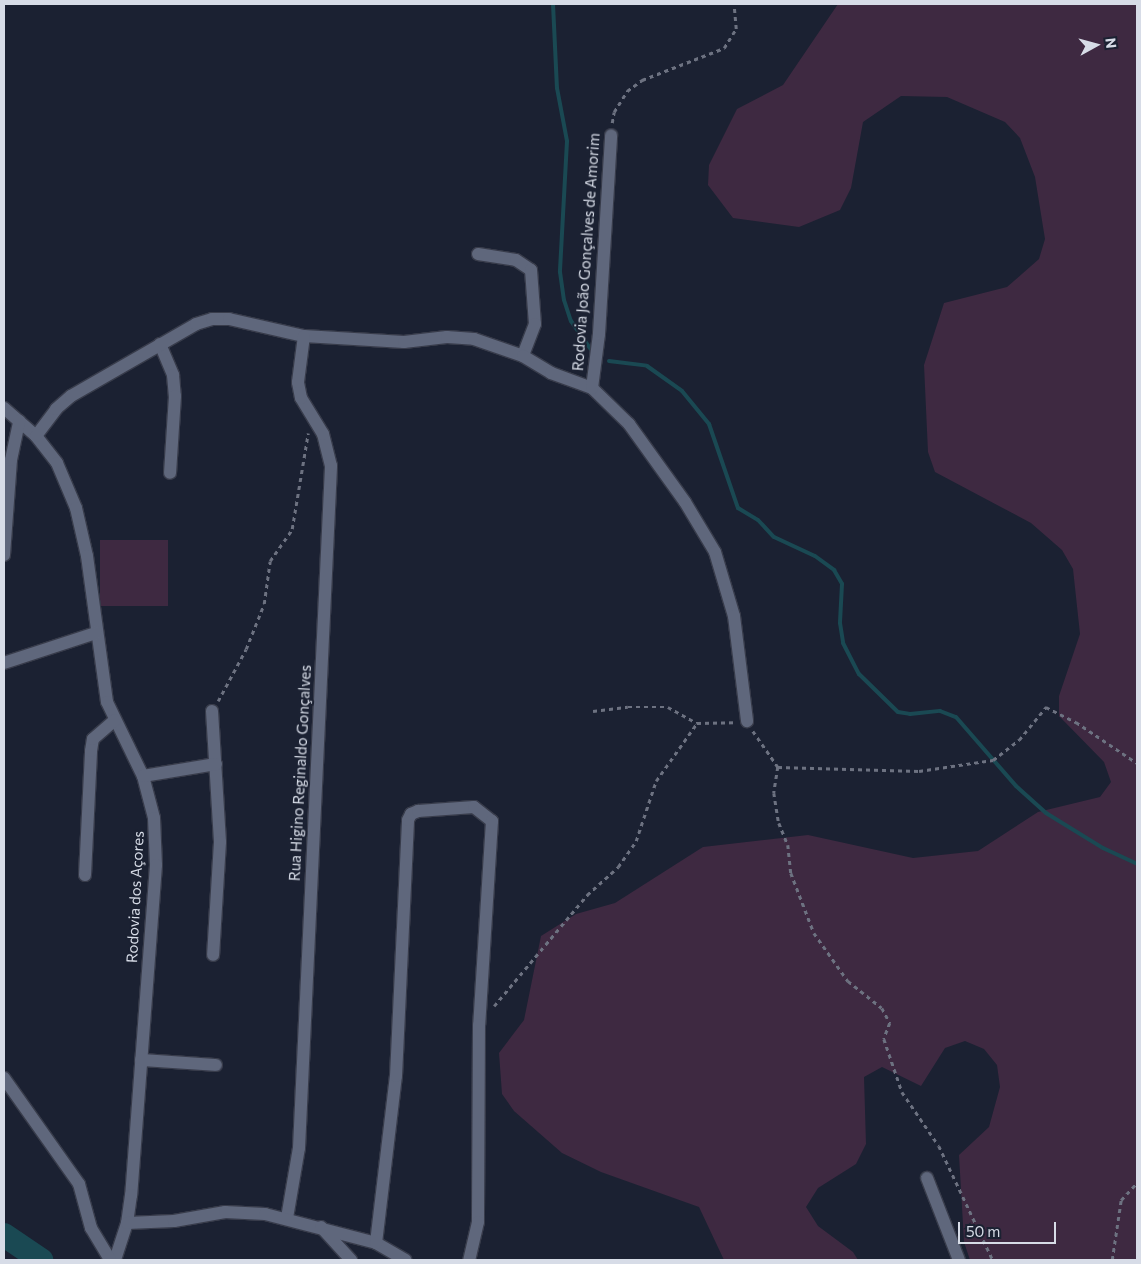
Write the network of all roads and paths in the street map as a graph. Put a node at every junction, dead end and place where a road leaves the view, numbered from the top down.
1 (734, 4) edge
2 (611, 135) joint
3 (478, 254) dead end
4 (304, 336) junction
5 (160, 344) junction
6 (523, 356) junction
7 (592, 388) junction
8 (4, 408) edge
9 (311, 414) junction
10 (19, 421) junction
11 (36, 436) junction
12 (170, 473) dead end
13 (4, 555) edge
14 (96, 633) junction
15 (4, 663) edge
16 (212, 711) joint
17 (593, 711) dead end
18 (115, 720) junction
19 (747, 721) junction
20 (697, 723) junction
21 (1137, 763) edge
22 (216, 764) junction
23 (778, 767) junction
24 (143, 776) junction
25 (85, 875) dead end
26 (214, 955) dead end
27 (479, 1025) junction
28 (141, 1060) junction
29 (216, 1065) dead end
30 (4, 1078) edge
31 (927, 1178) dead end
32 (1137, 1183) edge
33 (287, 1218) junction
34 (127, 1223) junction
35 (321, 1227) junction
36 (376, 1243) junction
37 (110, 1260) edge
38 (114, 1260) edge
39 (351, 1260) edge
40 (405, 1260) edge
41 (468, 1260) edge
42 (959, 1260) edge
43 (993, 1260) edge
44 (1112, 1260) edge

1 - 2 path, Rodovia João Gonçalves de Amorim
2 - 7 street, Rodovia João Gonçalves de Amorim
3 - 6 street
4 - 5 street, Rodovia João Gonçalves de Amorim
4 - 6 street, Rodovia João Gonçalves de Amorim
4 - 9 street, Rua Higino Reginaldo Gonçalves
5 - 11 street, Rodovia João Gonçalves de Amorim
5 - 12 street
6 - 7 street, Rodovia João Gonçalves de Amorim
7 - 19 street
8 - 10 street, Rodovia dos Açores
9 - 16 path
9 - 33 street, Rua Higino Reginaldo Gonçalves
10 - 11 street, Rodovia dos Açores
10 - 13 street
11 - 14 street, Rodovia dos Açores
14 - 15 street
14 - 18 street, Rodovia dos Açores
16 - 22 street
17 - 20 path
18 - 24 street, Rodovia dos Açores
18 - 25 street
19 - 20 path
19 - 23 path
20 - 27 path
21 - 23 path
22 - 24 street
22 - 26 street
23 - 43 path
24 - 28 street, Rodovia dos Açores
27 - 36 street
27 - 41 street
28 - 29 street
28 - 34 street, Rodovia dos Açores
30 - 37 street
31 - 42 street
32 - 44 path
33 - 34 street
33 - 35 street
34 - 38 street, Rodovia dos Açores
35 - 36 street
35 - 39 street
36 - 40 street

